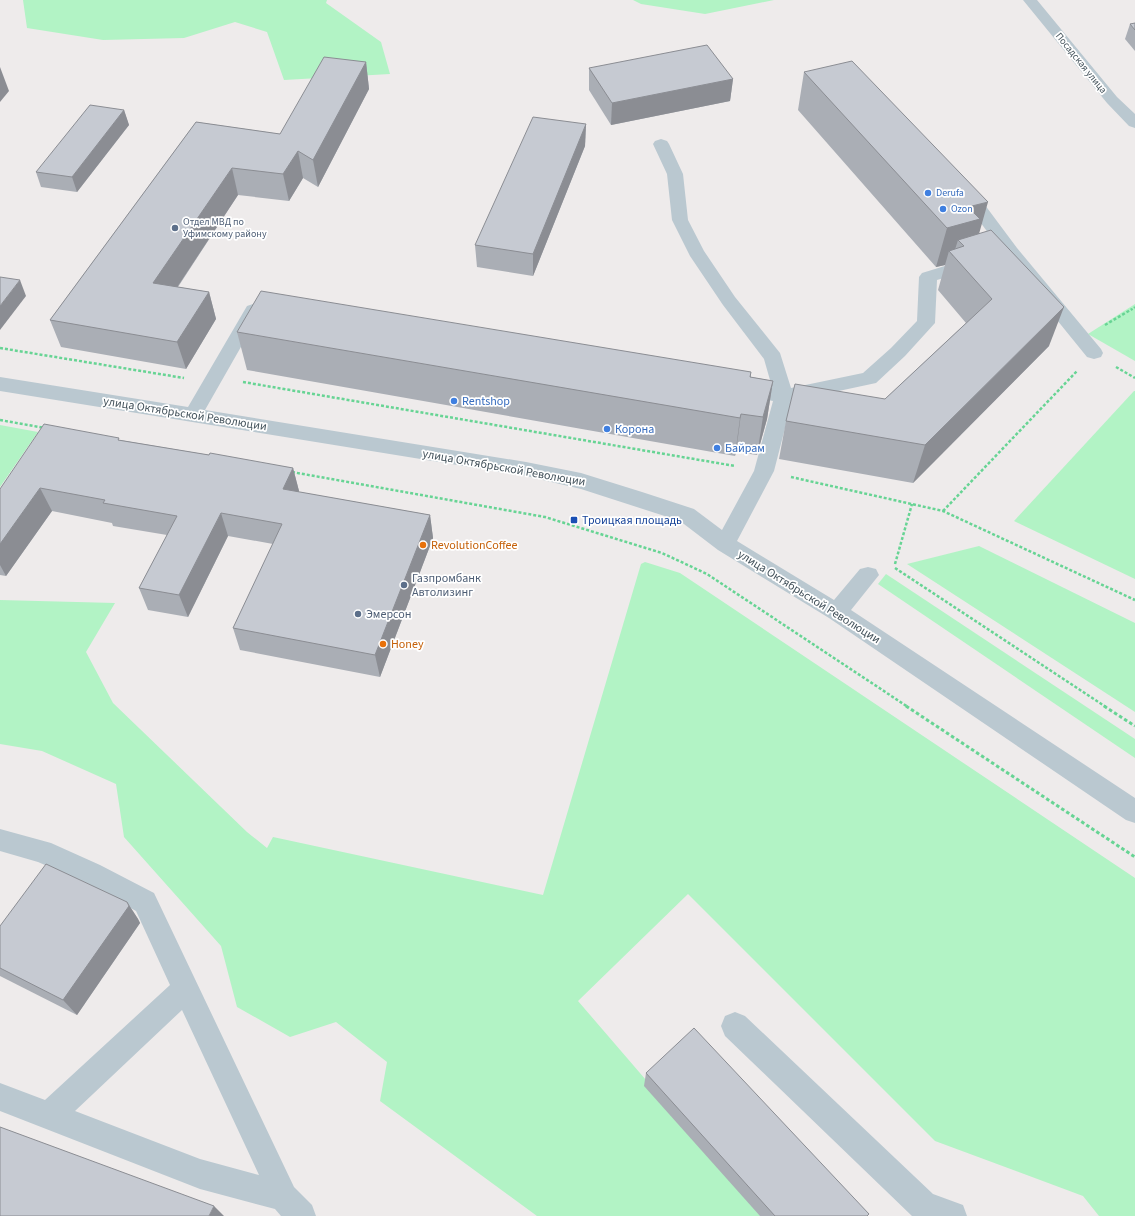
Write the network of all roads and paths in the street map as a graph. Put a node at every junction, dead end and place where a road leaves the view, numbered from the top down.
1 (1030, 0) edge
2 (1135, 124) edge
3 (661, 144) dead end
4 (957, 179) edge
5 (998, 256) junction
6 (1135, 307) edge
7 (270, 309) edge
8 (1103, 326) dead end
9 (0, 348) edge
10 (1094, 353) junction
11 (214, 377) junction
12 (1135, 378) edge
13 (0, 384) edge
14 (729, 387) edge
15 (784, 396) junction
16 (193, 415) junction
17 (0, 420) edge
18 (47, 429) edge
19 (764, 471) junction
20 (289, 472) edge
21 (912, 504) junction
22 (943, 511) junction
23 (726, 544) junction
24 (868, 575) dead end
25 (1135, 600) edge
26 (837, 612) junction
27 (1135, 726) edge
28 (1135, 812) edge
29 (0, 840) edge
30 (1135, 857) edge
31 (186, 988) junction
32 (735, 1026) dead end
33 (0, 1096) edge
34 (49, 1116) junction
35 (292, 1206) edge
36 (952, 1216) edge

1 - 2 street, Посадская улица
3 - 15 street
4 - 5 street
5 - 10 street
5 - 15 street
6 - 8 path
7 - 11 street
9 - 11 path
10 - 12 path
10 - 22 path
11 - 16 street
11 - 19 path
13 - 16 street, улица Октябрьской Революции
14 - 15 street
15 - 19 street
16 - 23 street, улица Октябрьской Революции
17 - 18 path
19 - 21 path
19 - 23 street
20 - 30 path
21 - 22 path
21 - 27 path
22 - 25 path
23 - 26 street, улица Октябрьской Революции
24 - 26 street
26 - 28 street, улица Октябрьской Революции
29 - 31 street
31 - 34 street
31 - 35 street
32 - 36 street
33 - 34 street
34 - 35 street

